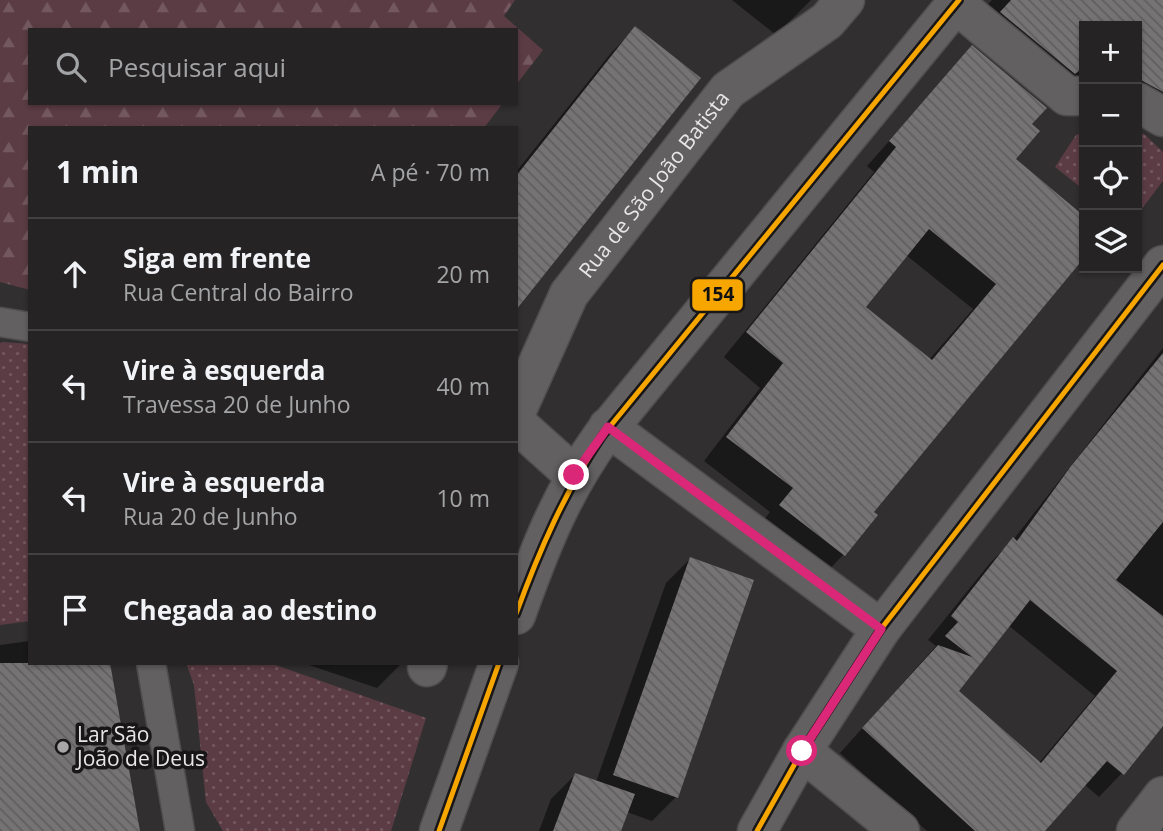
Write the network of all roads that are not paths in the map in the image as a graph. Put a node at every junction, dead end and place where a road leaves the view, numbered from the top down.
1 (845, 0) edge
2 (958, 2) edge
3 (1079, 96) edge
4 (1142, 105) edge
5 (1163, 117) edge
6 (1163, 265) edge
7 (0, 322) edge
8 (28, 327) edge
9 (518, 408) edge
10 (518, 426) edge
11 (608, 427) junction
12 (574, 475) junction
13 (518, 610) edge
14 (881, 629) junction
15 (151, 665) edge
16 (498, 665) edge
17 (802, 751) junction
18 (1163, 796) edge
19 (180, 831) edge
20 (439, 831) edge
21 (757, 831) edge
22 (900, 831) edge
23 (1136, 831) edge

1 - 9 street, Rua de São João Batista
2 - 3 street
2 - 11 street
4 - 5 street
6 - 14 street
7 - 8 lane
10 - 12 street
11 - 12 street
11 - 14 street
12 - 13 street
14 - 17 street
15 - 19 lane
16 - 20 street
17 - 21 street
17 - 22 street
18 - 23 street

